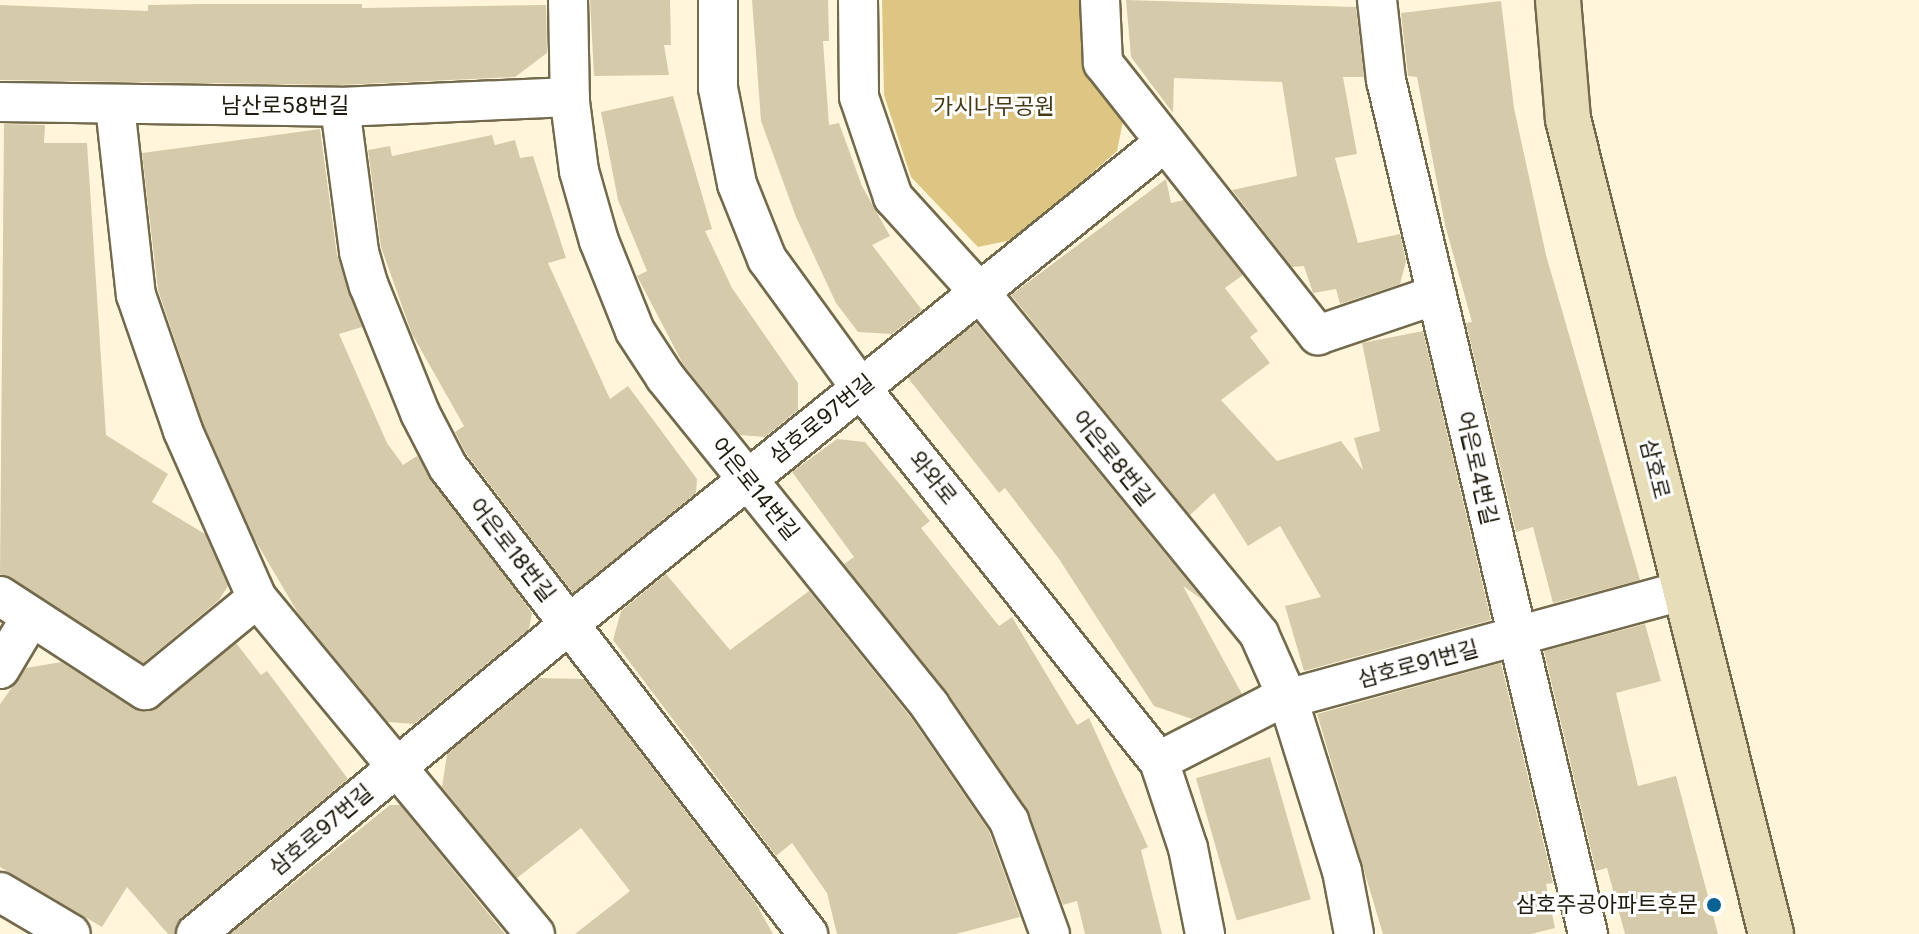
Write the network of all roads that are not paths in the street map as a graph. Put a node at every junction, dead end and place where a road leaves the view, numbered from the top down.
1 (568, 0) edge
2 (718, 0) edge
3 (858, 0) edge
4 (1100, 0) edge
5 (1377, 0) edge
6 (1558, 0) edge
7 (570, 97) junction
8 (0, 102) edge
9 (115, 106) junction
10 (340, 107) junction
11 (1164, 143) junction
12 (981, 294) junction
13 (1436, 295) junction
14 (860, 387) junction
15 (747, 480) junction
16 (1685, 590) junction
17 (0, 596) edge
18 (257, 598) junction
19 (31, 617) junction
20 (569, 624) junction
21 (1517, 637) junction
22 (0, 669) edge
23 (1288, 699) junction
24 (1159, 761) junction
25 (395, 768) junction
26 (0, 892) edge
27 (71, 934) edge
28 (196, 934) edge
29 (535, 934) edge
30 (808, 934) edge
31 (1050, 934) edge
32 (1205, 934) edge
33 (1354, 934) edge
34 (1588, 934) edge
35 (1771, 934) edge

1 - 7 street, 어은로14번길
2 - 14 street, 와와로
3 - 12 street, 어은로8번길
4 - 11 street
5 - 13 street, 어은로4번길
6 - 16 main road, 삼호로
7 - 10 street, 남산로58번길
7 - 15 street, 어은로14번길
8 - 9 street, 남산로58번길
9 - 10 street, 남산로58번길
9 - 18 street
10 - 20 street, 어은로18번길
11 - 12 street, 삼호로97번길
11 - 13 street
12 - 14 street, 삼호로97번길
12 - 23 street, 어은로8번길
13 - 21 street, 어은로4번길
14 - 15 street, 삼호로97번길
14 - 24 street, 와와로
15 - 20 street, 삼호로97번길
15 - 31 street, 어은로14번길
16 - 21 street, 삼호로91번길
16 - 35 main road, 삼호로
17 - 19 street
18 - 19 street
18 - 25 street
19 - 22 street
20 - 25 street, 삼호로97번길
20 - 30 street, 어은로18번길
21 - 23 street, 삼호로91번길
21 - 34 street, 어은로4번길
23 - 24 street, 삼호로91번길
23 - 33 street, 어은로8번길
24 - 32 street, 와와로
25 - 28 street, 삼호로97번길
25 - 29 street
26 - 27 street

